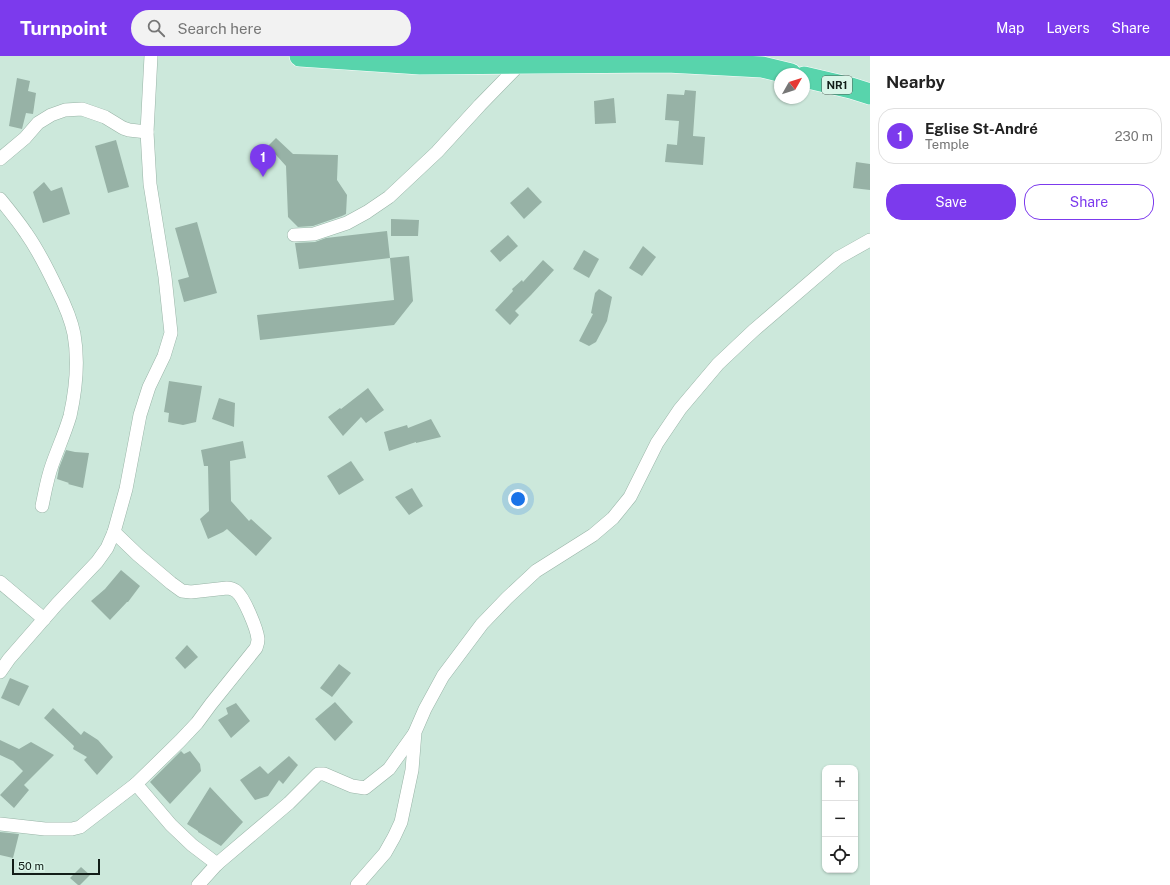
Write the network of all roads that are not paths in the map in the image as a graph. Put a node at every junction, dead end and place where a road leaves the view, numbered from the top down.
1 (151, 56) edge
2 (300, 56) edge
3 (520, 64) junction
4 (774, 70) edge
5 (810, 78) edge
6 (870, 94) edge
7 (147, 132) junction
8 (0, 159) edge
9 (0, 199) edge
10 (294, 235) dead end
11 (870, 240) edge
12 (42, 506) dead end
13 (114, 532) junction
14 (0, 582) edge
15 (44, 619) junction
16 (0, 672) edge
17 (415, 732) junction
18 (136, 784) junction
19 (0, 824) edge
20 (217, 864) junction
21 (198, 885) edge
22 (357, 885) edge

1 - 7 street
2 - 3 highway
3 - 4 highway
3 - 10 street
5 - 6 highway, NR1
7 - 8 street
7 - 13 street
9 - 12 street
11 - 17 street
13 - 15 street
13 - 18 street
14 - 15 street
15 - 16 street
17 - 20 street
17 - 22 street
18 - 19 street
18 - 20 street
20 - 21 street

